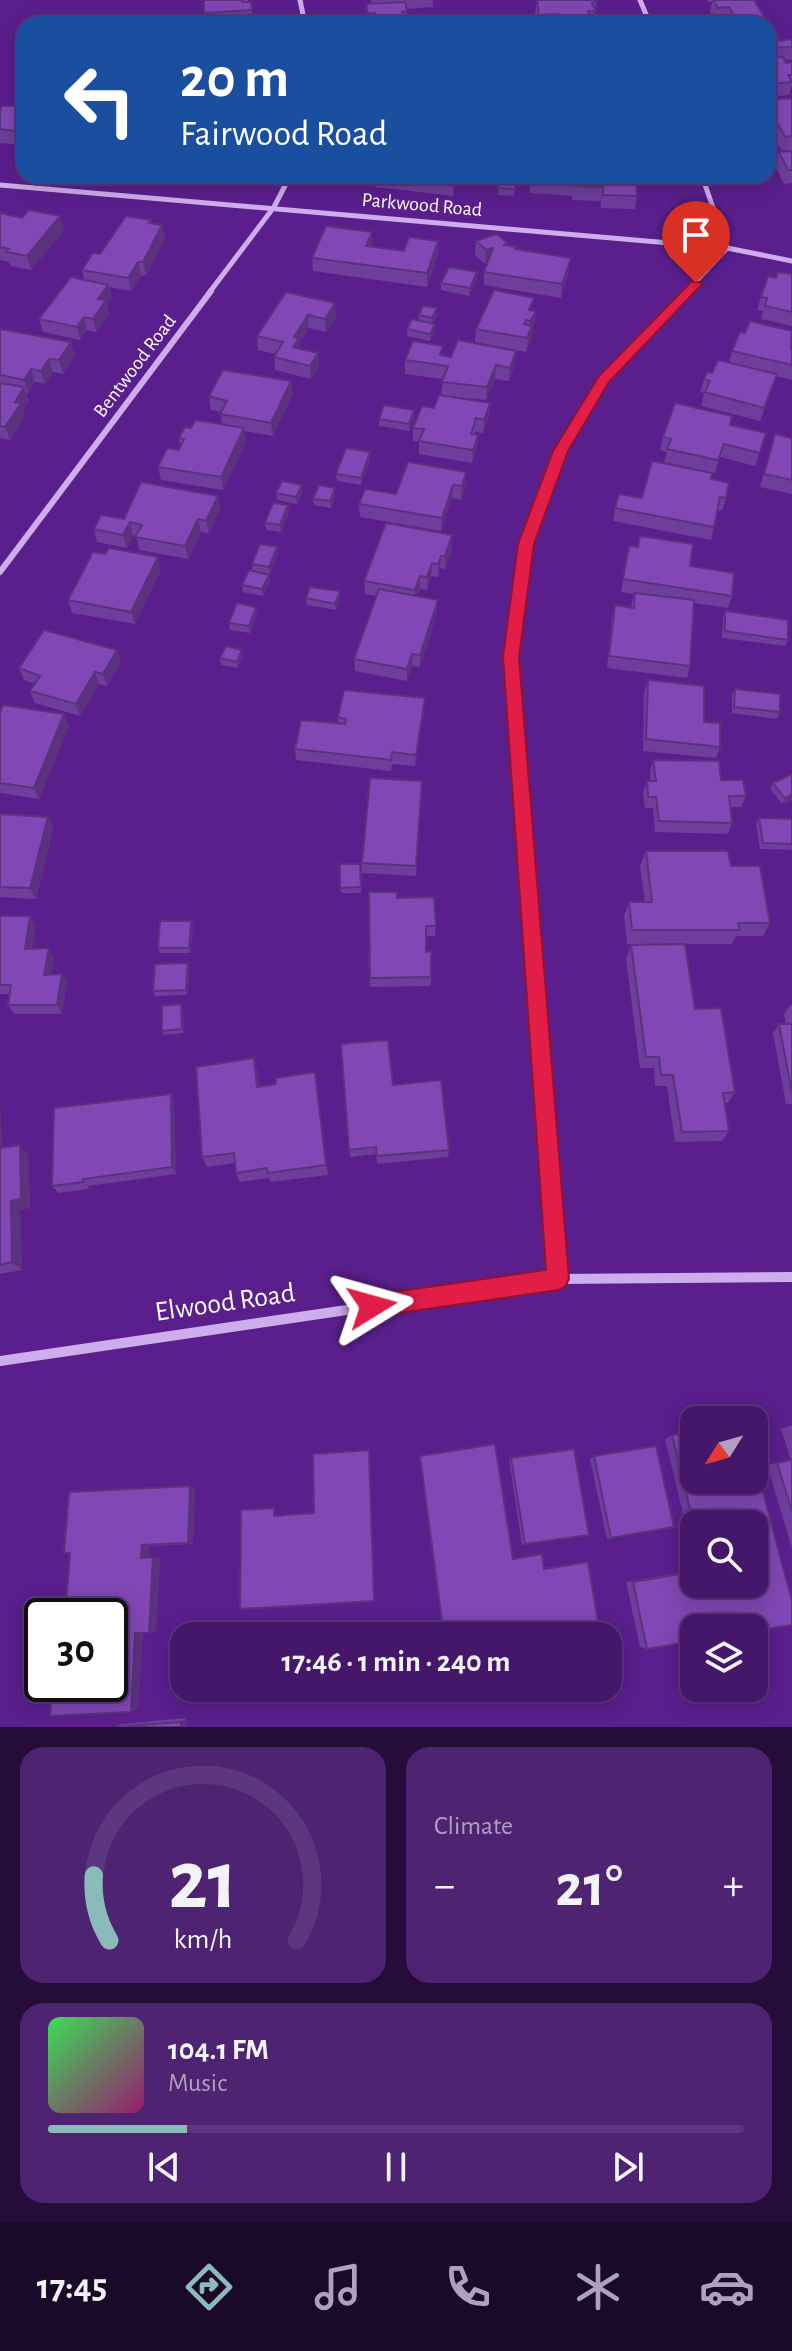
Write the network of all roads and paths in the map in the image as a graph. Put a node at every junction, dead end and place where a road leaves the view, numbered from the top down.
1 (286, 184) edge
2 (705, 184) edge
3 (0, 185) edge
4 (274, 207) junction
5 (727, 248) junction
6 (792, 261) edge
7 (0, 572) edge
8 (792, 1277) edge
9 (558, 1279) junction
10 (0, 1361) edge

1 - 4 street, Bentwood Road
2 - 5 street
3 - 4 street, Parkwood Road
4 - 5 street, Parkwood Road
4 - 7 street, Bentwood Road
5 - 6 street, Parkwood Road
5 - 9 street
8 - 9 street, Elwood Road
9 - 10 street, Elwood Road

